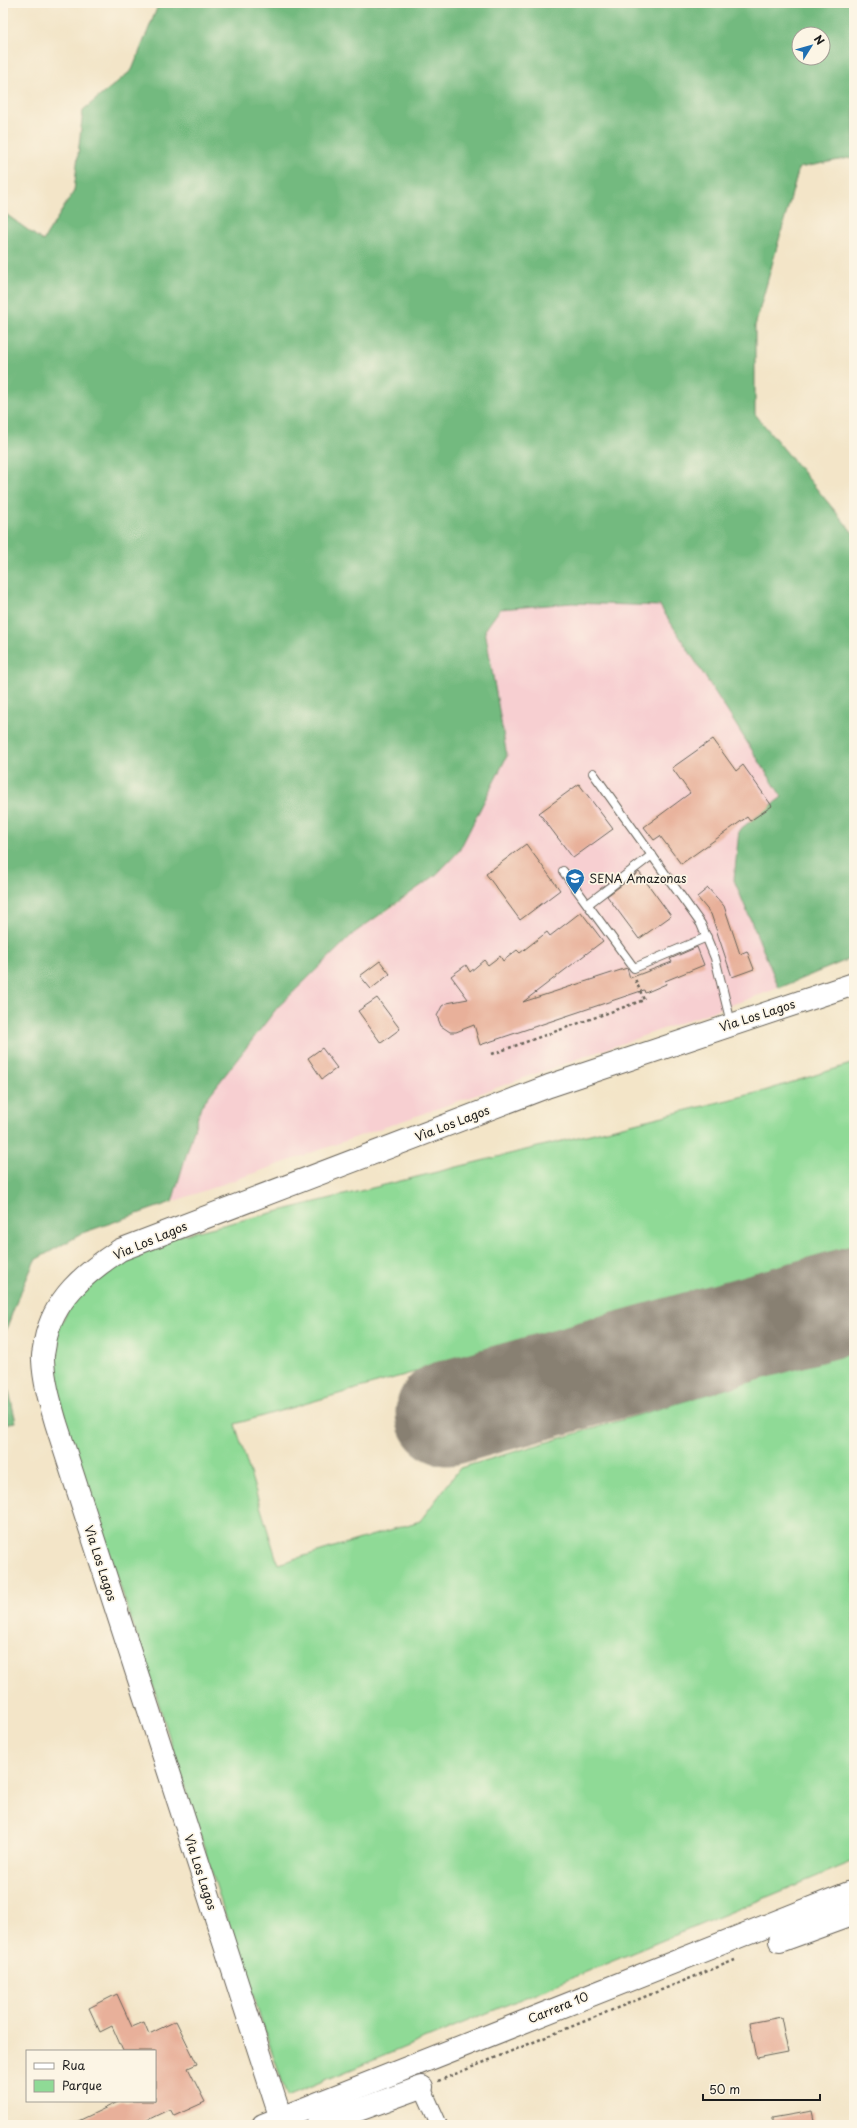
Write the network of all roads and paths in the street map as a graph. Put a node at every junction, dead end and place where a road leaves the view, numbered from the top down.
1 (593, 773) dead end
2 (652, 854) junction
3 (563, 871) dead end
4 (588, 904) junction
5 (707, 937) junction
6 (634, 968) junction
7 (854, 984) edge
8 (731, 1024) junction
9 (492, 1054) dead end
10 (854, 1891) edge
11 (854, 1914) edge
12 (780, 1941) dead end
13 (737, 1959) dead end
14 (422, 2087) junction
15 (276, 2122) edge
16 (317, 2125) edge
17 (439, 2125) edge

1 - 2 lane
2 - 4 lane
2 - 5 lane
3 - 4 lane
4 - 6 lane
5 - 6 lane
5 - 8 lane
6 - 9 path
7 - 8 main road, Vìa Los Lagos
8 - 15 main road, Vìa Los Lagos
10 - 15 main road, Carrera 10
11 - 12 main road
13 - 14 path, Carrera 10
14 - 16 main road
14 - 17 street

